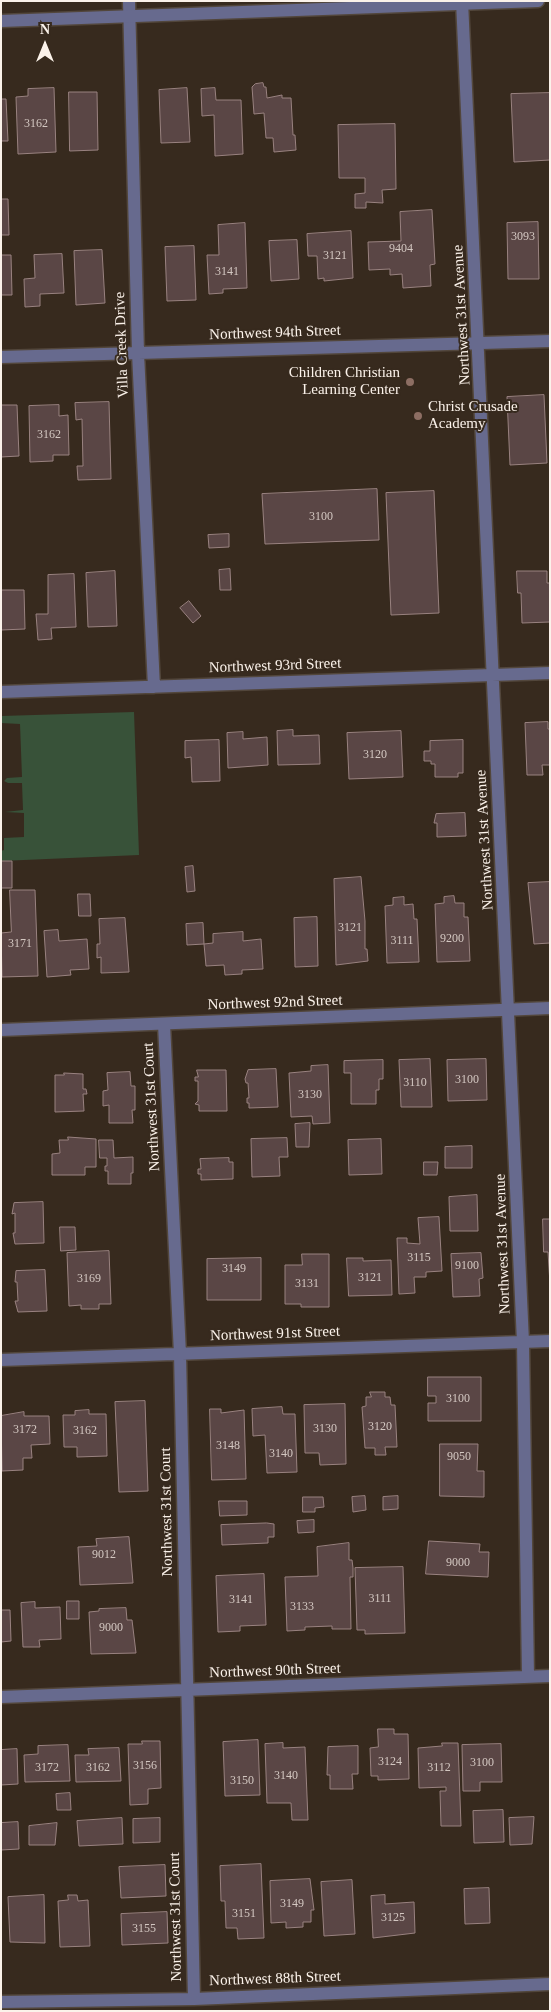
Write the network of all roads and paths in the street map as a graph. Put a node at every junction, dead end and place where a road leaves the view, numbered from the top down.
1 (129, 1) edge
2 (538, 1) edge
3 (462, 3) edge
4 (130, 16) junction
5 (1, 21) edge
6 (550, 341) edge
7 (480, 343) junction
8 (138, 353) junction
9 (1, 357) edge
10 (550, 673) edge
11 (494, 675) junction
12 (154, 687) junction
13 (1, 692) edge
14 (550, 1008) edge
15 (509, 1010) junction
16 (164, 1024) junction
17 (1, 1030) edge
18 (550, 1341) edge
19 (523, 1342) junction
20 (180, 1354) junction
21 (1, 1360) edge
22 (550, 1676) edge
23 (528, 1677) junction
24 (187, 1690) junction
25 (1, 1698) edge
26 (550, 1984) edge
27 (194, 1999) junction
28 (1, 2002) edge

1 - 4 street, Villa Creek Drive
2 - 3 street
3 - 4 street
3 - 7 street, Northwest 31st Avenue
4 - 5 street
4 - 8 street, Villa Creek Drive
6 - 7 street, Northwest 94th Street
7 - 8 street, Northwest 94th Street
7 - 11 street, Northwest 31st Avenue
8 - 9 street, Northwest 94th Street
8 - 12 street, Villa Creek Drive
10 - 11 street, Northwest 93rd Street
11 - 12 street, Northwest 93rd Street
11 - 15 street, Northwest 31st Avenue
12 - 13 street, Northwest 93rd Street
14 - 15 street, Northwest 92nd Street
15 - 16 street, Northwest 92nd Street
15 - 19 street, Northwest 31st Avenue
16 - 17 street, Northwest 92nd Street
16 - 20 street, Northwest 31st Court
18 - 19 street, Northwest 91st Street
19 - 20 street, Northwest 91st Street
19 - 23 street, Northwest 31st Avenue
20 - 21 street, Northwest 91st Street
20 - 24 street, Northwest 31st Court
22 - 23 street, Northwest 90th Street
23 - 24 street, Northwest 90th Street
24 - 25 street, Northwest 90th Street
24 - 27 street, Northwest 31st Court
26 - 27 street, Northwest 88th Street
27 - 28 street, Northwest 88th Street

